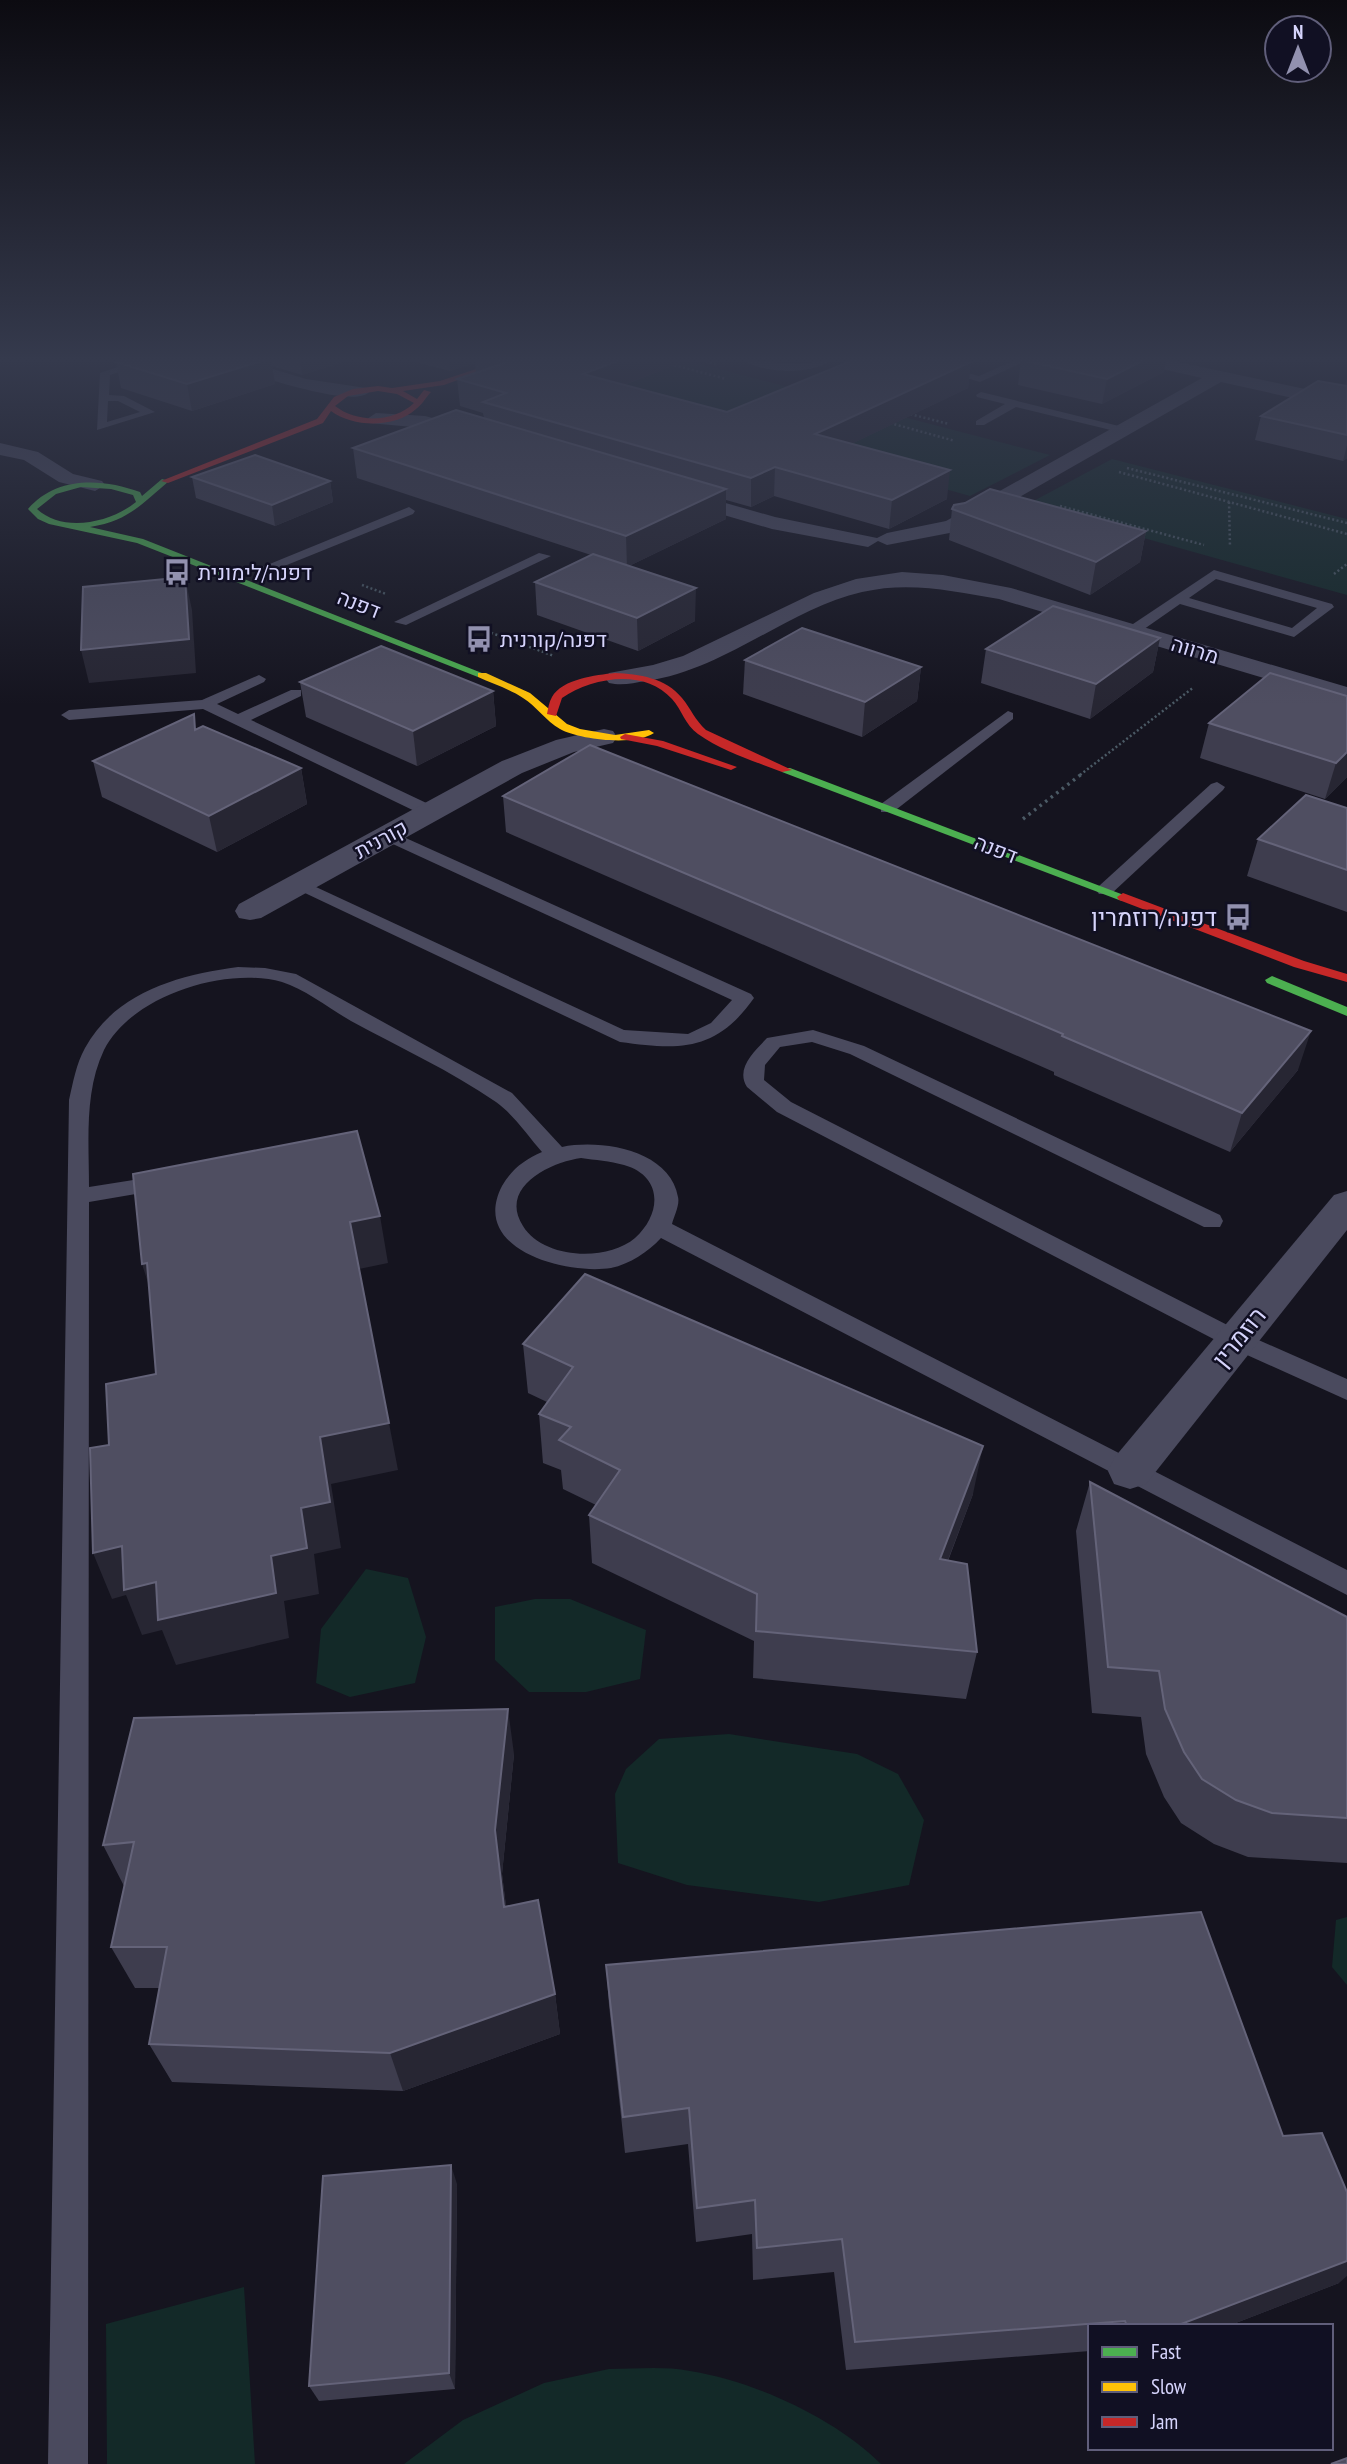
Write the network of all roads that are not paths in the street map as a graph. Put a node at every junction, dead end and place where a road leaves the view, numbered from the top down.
1 (58, 475) edge
2 (62, 475) edge
3 (1042, 475) edge
4 (176, 476) joint
5 (101, 485) junction
6 (652, 488) edge
7 (41, 498) junction
8 (141, 508) junction
9 (409, 512) dead end
10 (64, 523) junction
11 (772, 523) junction
12 (952, 526) junction
13 (168, 534) dead end
14 (878, 539) junction
15 (212, 551) dead end
16 (939, 555) junction
17 (544, 556) dead end
18 (839, 561) junction
19 (256, 568) joint
20 (288, 579) dead end
21 (897, 579) junction
22 (1003, 593) junction
23 (822, 597) junction
24 (1178, 599) junction
25 (395, 619) joint
26 (425, 631) dead end
27 (1132, 631) junction
28 (705, 659) junction
29 (562, 675) dead end
30 (259, 679) dead end
31 (608, 679) junction
32 (296, 693) dead end
33 (1347, 695) edge
34 (205, 704) junction
35 (69, 715) dead end
36 (674, 715) junction
37 (553, 716) junction
38 (1008, 716) dead end
39 (238, 720) junction
40 (615, 737) junction
41 (512, 767) junction
42 (752, 776) dead end
43 (1217, 787) dead end
44 (887, 808) junction
45 (431, 812) junction
46 (388, 835) junction
47 (297, 885) junction
48 (1105, 890) junction
49 (250, 911) dead end
50 (1250, 971) dead end
51 (1347, 978) edge
52 (1347, 1012) edge
53 (557, 1155) junction
54 (187, 1178) edge
55 (79, 1196) junction
56 (1347, 1204) edge
57 (1212, 1221) dead end
58 (661, 1228) junction
59 (1236, 1340) junction
60 (1347, 1391) edge
61 (1130, 1471) junction
62 (1347, 1583) edge
63 (68, 2464) edge

1 - 7 street
2 - 5 street
3 - 12 street
4 - 5 street
4 - 8 street
5 - 7 street
5 - 8 street
6 - 11 street
7 - 10 street, דפנה
8 - 10 street
9 - 19 lane
10 - 37 street, דפנה
11 - 14 street
11 - 18 street
12 - 14 street
12 - 16 street
13 - 15 street
14 - 16 street, מרווה
14 - 18 street
16 - 21 street
16 - 22 street, מרווה
17 - 25 lane
18 - 21 street
18 - 23 street
19 - 20 street
21 - 22 street, מרווה
21 - 23 street
22 - 27 street, מרווה
23 - 28 street
24 - 24 lane
24 - 27 lane
25 - 26 street, דפנה
27 - 33 street, מרווה
28 - 31 street
28 - 36 street
29 - 31 street
30 - 34 lane
31 - 36 street, דפנה
31 - 37 street
32 - 39 lane
34 - 35 lane
34 - 39 lane
36 - 40 street
36 - 44 street, דפנה
37 - 40 street, דפנה
37 - 41 street, קורנית
38 - 44 lane
39 - 45 lane
40 - 41 street, קורנית
40 - 42 street
41 - 45 street, קורנית
43 - 48 lane
44 - 48 street, דפנה
45 - 46 street, קורנית
46 - 47 street, קורנית
46 - 47 lane
47 - 49 street, קורנית
48 - 51 street, דפנה
50 - 52 street
53 - 55 lane
53 - 58 lane
53 - 58 lane
54 - 55 lane
55 - 63 lane
56 - 59 street, רוזמרין
57 - 59 lane
58 - 61 lane
59 - 60 lane
59 - 61 street, רוזמרין
61 - 62 lane

